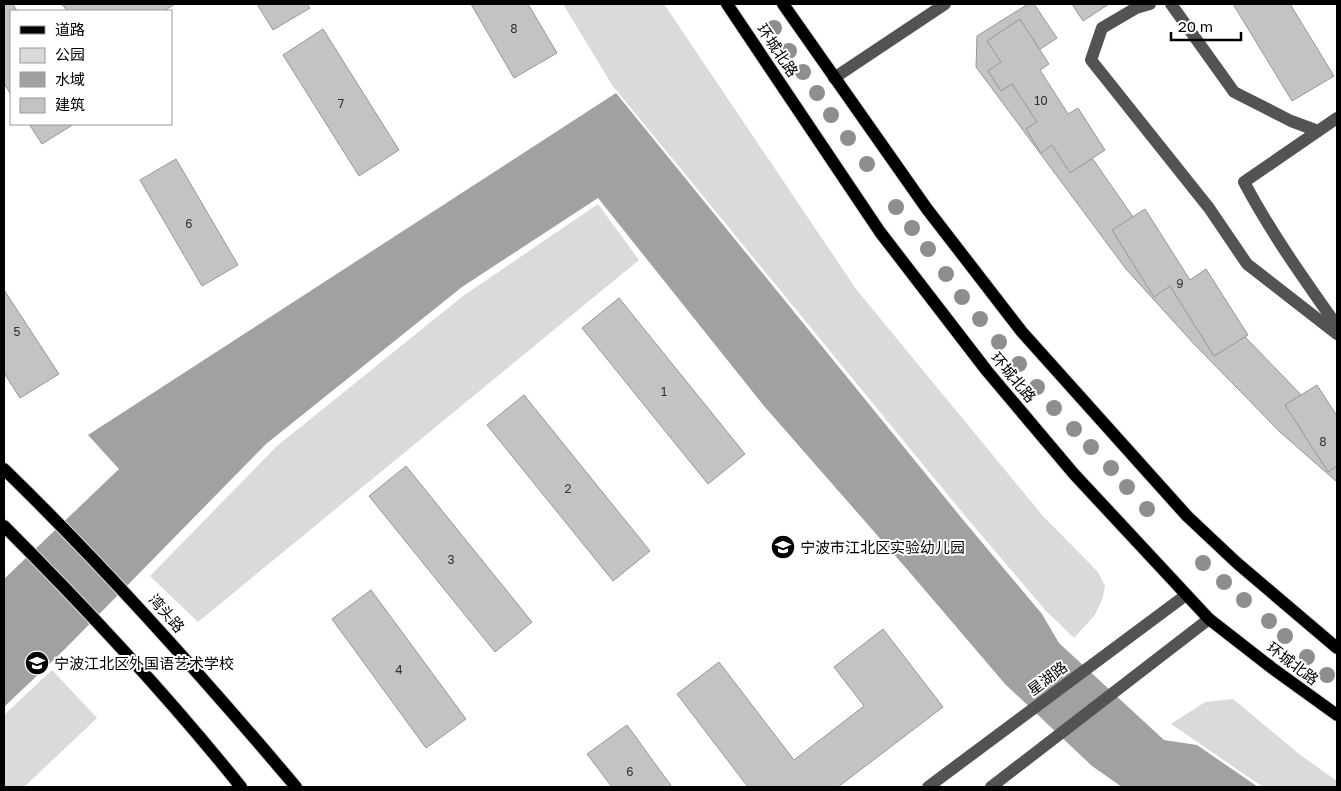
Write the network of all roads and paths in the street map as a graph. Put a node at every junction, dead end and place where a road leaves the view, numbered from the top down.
1 (727, 4) edge
2 (783, 4) edge
3 (944, 4) edge
4 (1150, 4) edge
5 (1171, 4) edge
6 (834, 78) junction
7 (1337, 118) edge
8 (1318, 131) junction
9 (1337, 326) edge
10 (1337, 334) edge
11 (4, 469) edge
12 (4, 526) edge
13 (1186, 595) junction
14 (1210, 618) junction
15 (1335, 642) edge
16 (1337, 716) edge
17 (241, 787) edge
18 (296, 787) edge
19 (928, 787) edge
20 (991, 787) edge

1 - 13 main road, 环城北路
2 - 6 main road, 环城北路
3 - 6 street
4 - 10 street
5 - 8 street
6 - 15 main road, 环城北路
7 - 8 street
8 - 9 street
11 - 18 main road, 湾头路
12 - 17 main road
13 - 14 main road, 环城北路
13 - 19 street, 星湖路
14 - 16 main road, 环城北路
14 - 20 street

